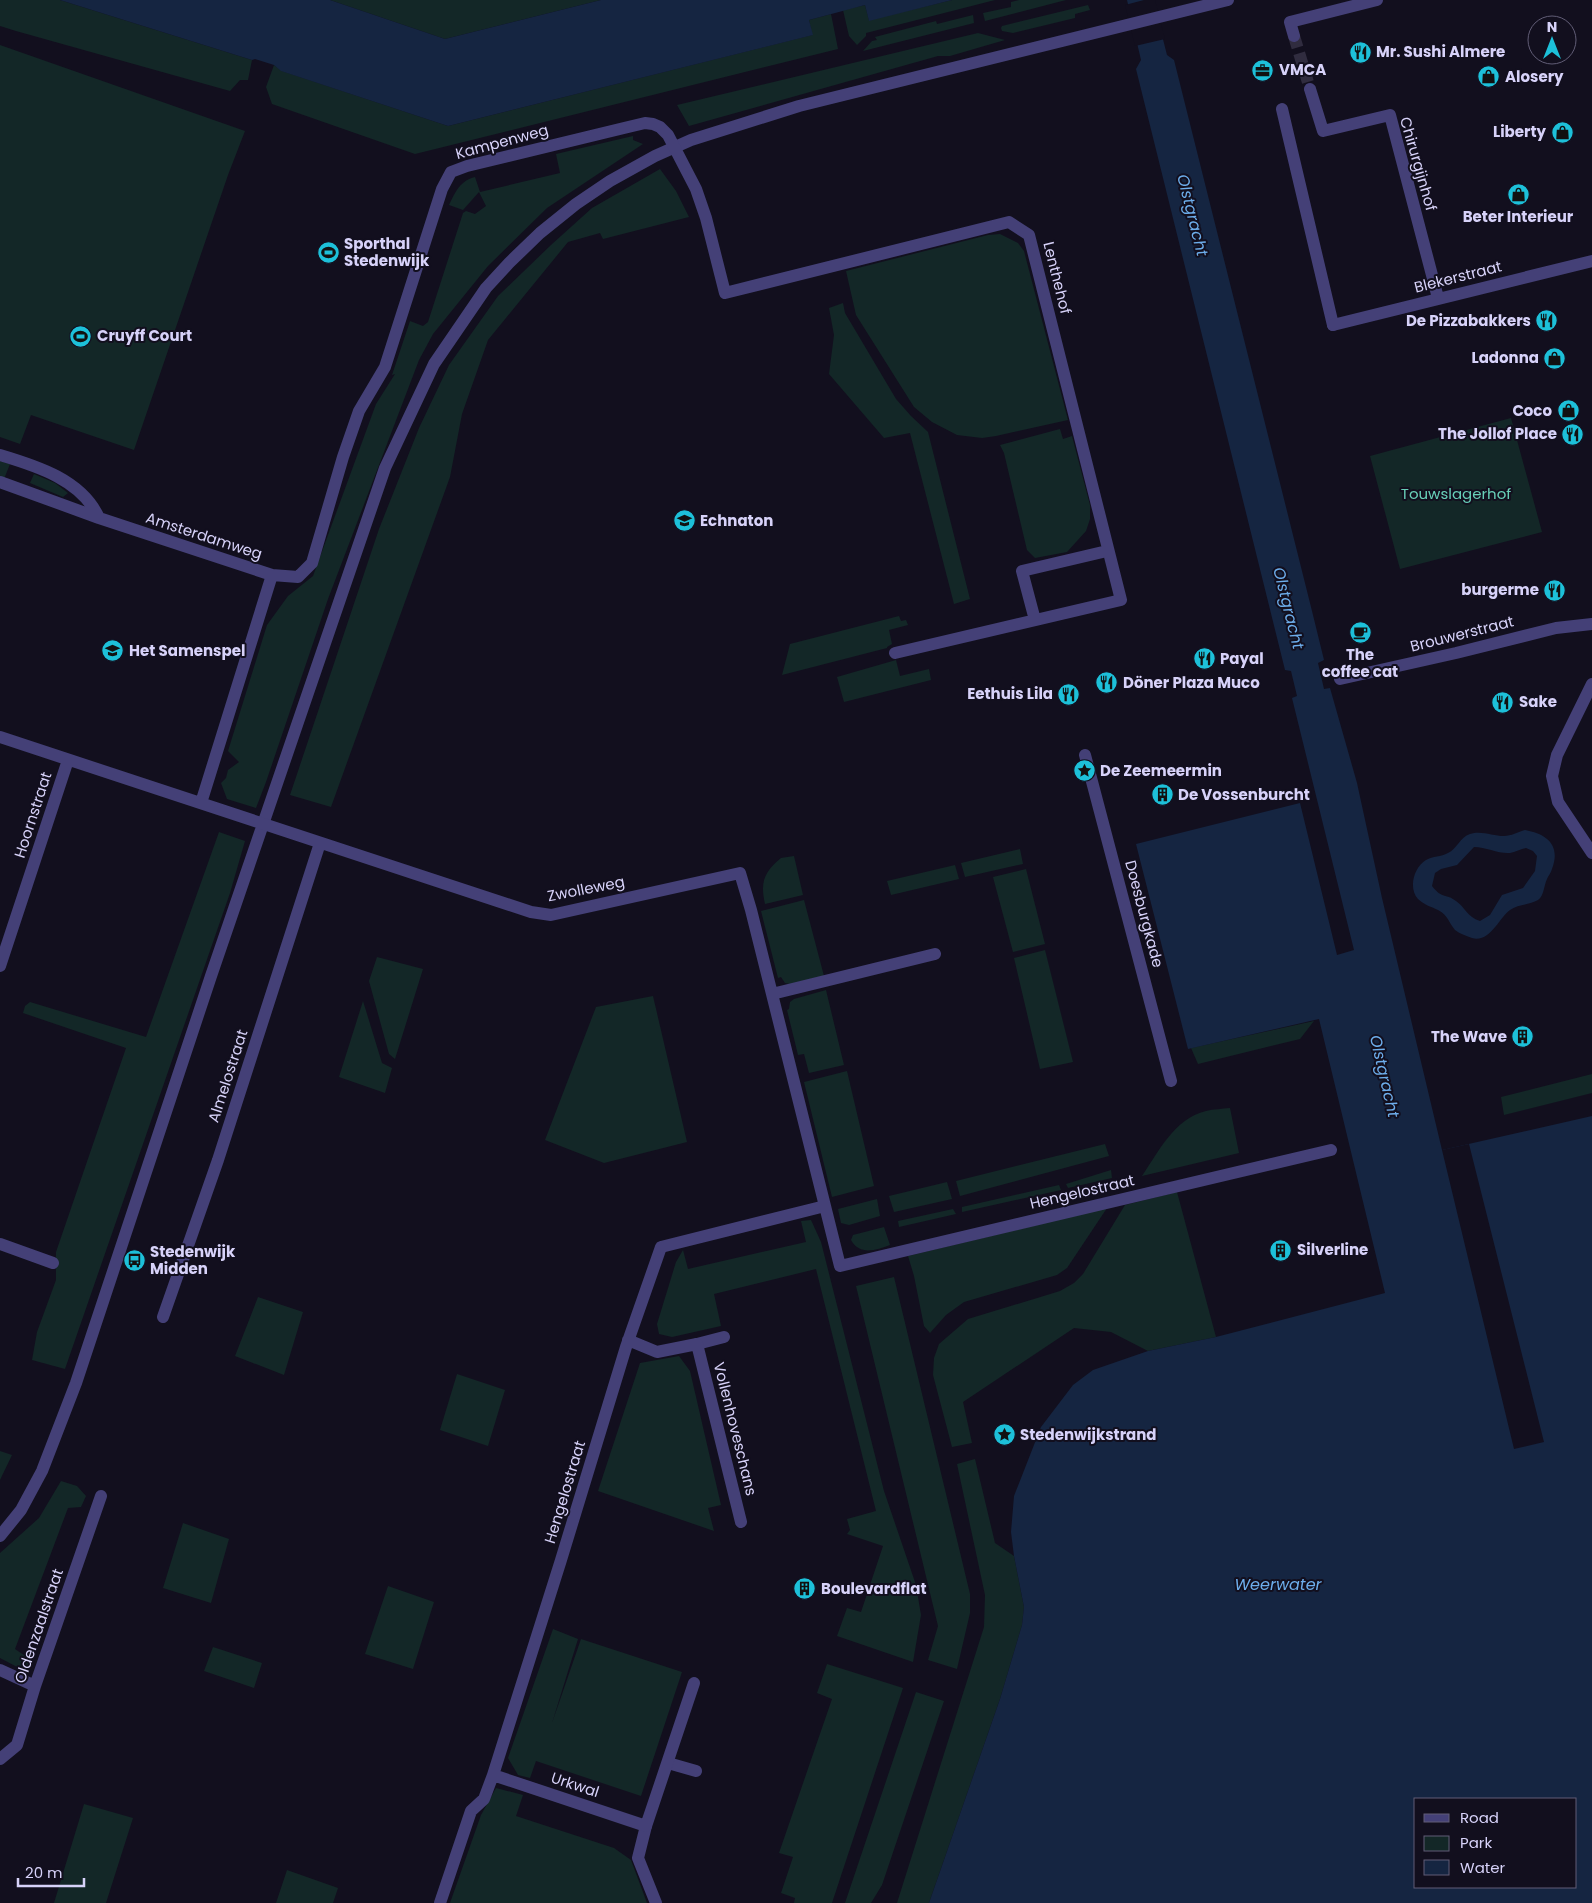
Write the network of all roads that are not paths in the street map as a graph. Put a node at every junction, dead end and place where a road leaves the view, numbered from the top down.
1 (1228, 0) edge
2 (1377, 0) edge
3 (1294, 36) tunnel mouth
4 (1310, 90) tunnel mouth
5 (1282, 109) dead end
6 (675, 147) junction
7 (1592, 261) edge
8 (725, 293) joint
9 (1438, 298) junction
10 (0, 455) edge
11 (0, 482) edge
12 (99, 518) junction
13 (1107, 551) junction
14 (272, 575) junction
15 (1035, 620) junction
16 (1592, 624) edge
17 (895, 654) dead end
18 (1340, 679) dead end
19 (1592, 684) edge
20 (0, 737) edge
21 (1085, 756) dead end
22 (68, 760) junction
23 (200, 803) junction
24 (264, 824) junction
25 (320, 843) junction
26 (1592, 853) edge
27 (935, 954) dead end
28 (0, 966) edge
29 (772, 994) junction
30 (1171, 1081) dead end
31 (1331, 1150) dead end
32 (825, 1206) junction
33 (0, 1244) edge
34 (53, 1263) dead end
35 (840, 1266) joint
36 (163, 1317) dead end
37 (724, 1337) dead end
38 (628, 1340) junction
39 (697, 1344) junction
40 (101, 1496) dead end
41 (741, 1522) dead end
42 (0, 1536) edge
43 (0, 1670) edge
44 (694, 1683) dead end
45 (35, 1686) junction
46 (0, 1759) edge
47 (668, 1763) junction
48 (696, 1772) dead end
49 (493, 1775) junction
50 (646, 1826) junction
51 (440, 1903) edge
52 (656, 1903) edge

1 - 6 street
2 - 3 street
4 - 9 street, Chirurgijnhof
5 - 9 street, Blekerstraat
6 - 8 street, Kampenweg
6 - 14 street, Kampenweg
6 - 24 street
7 - 9 street, Blekerstraat
8 - 13 street, Lenthehof
10 - 12 street
11 - 12 street, Amsterdamweg
12 - 14 street, Amsterdamweg
13 - 15 street
13 - 15 street, Lenthehof
14 - 23 street, Amsterdamweg
15 - 17 street, Lenthehof
16 - 18 street, Brouwerstraat
19 - 26 street
20 - 22 street
21 - 30 street, Doesburgkade
22 - 23 street
22 - 28 street, Hoornstraat
23 - 24 street
24 - 25 street, Zwolleweg
24 - 42 street
25 - 29 street, Zwolleweg
25 - 36 street, Almelostraat
27 - 29 street
29 - 32 street, Zwolleweg
31 - 35 street, Hengelostraat
32 - 35 street, Zwolleweg
32 - 38 street, Hengelostraat
33 - 34 street
37 - 39 street
38 - 39 street
38 - 49 street, Hengelostraat
39 - 41 street, Vollenhoveschans
40 - 45 street, Oldenzaalstraat
43 - 45 street
44 - 47 street
45 - 46 street, Oldenzaalstraat
47 - 48 street
47 - 50 street
49 - 50 street, Urkwal
49 - 51 street, Hengelostraat
50 - 52 street

